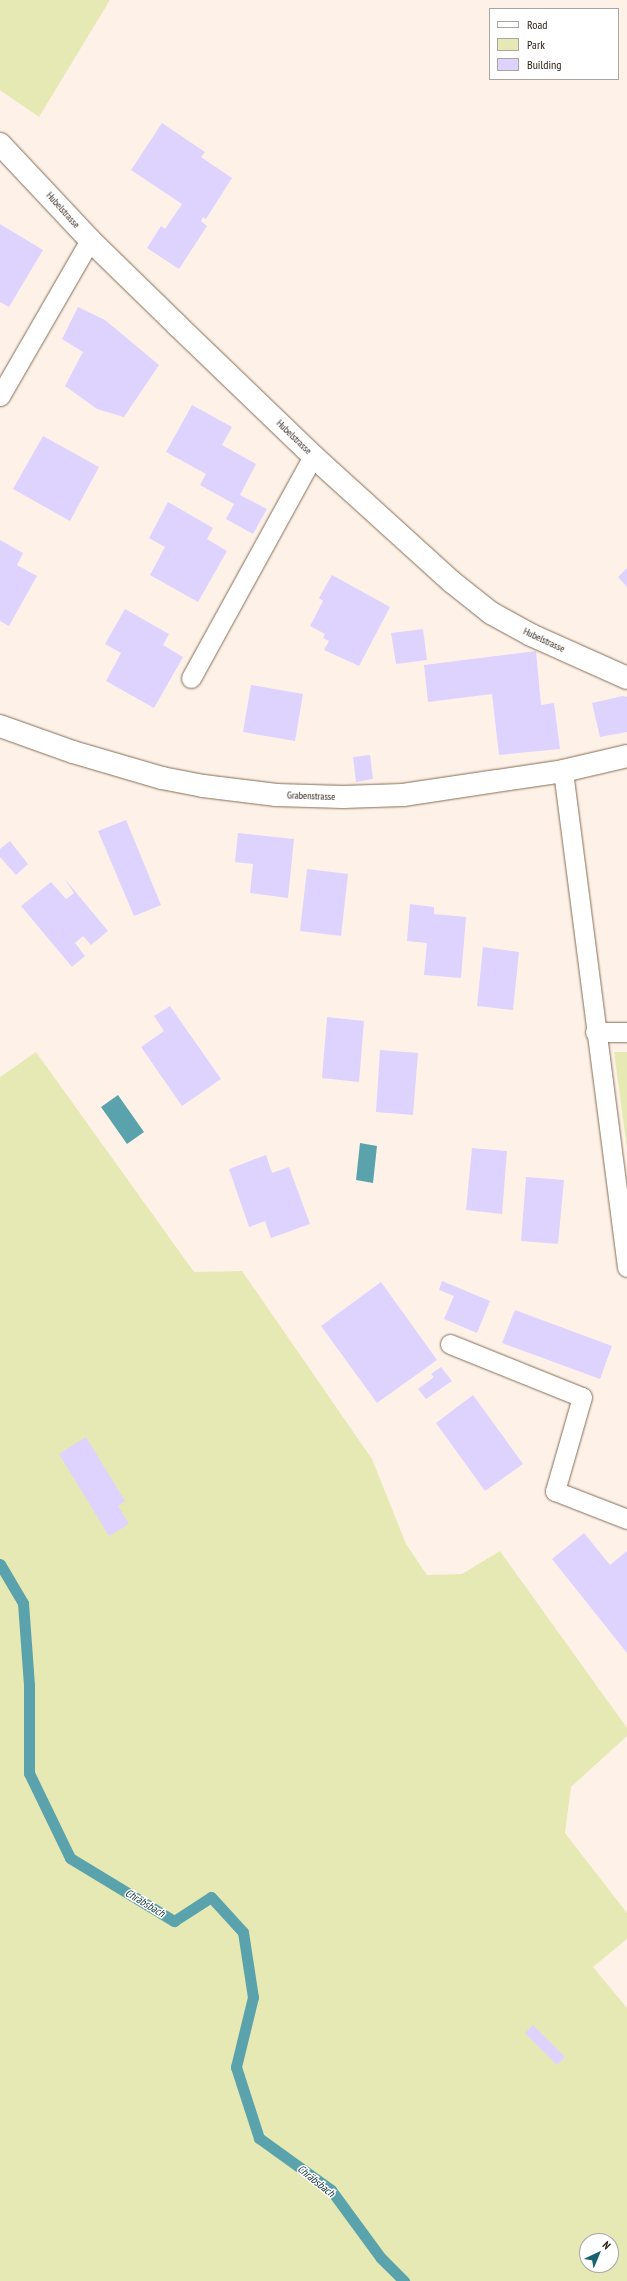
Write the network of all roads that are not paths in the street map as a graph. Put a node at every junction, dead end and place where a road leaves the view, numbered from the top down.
1 (0, 144) edge
2 (90, 240) junction
3 (1, 392) edge
4 (313, 456) junction
5 (191, 678) dead end
6 (627, 678) edge
7 (0, 726) edge
8 (627, 756) edge
9 (563, 771) junction
10 (595, 1032) junction
11 (627, 1032) edge
12 (627, 1267) edge
13 (450, 1344) dead end
14 (627, 1519) edge

1 - 2 street, Hubelstrasse
2 - 3 lane
2 - 4 street, Hubelstrasse
4 - 5 lane
4 - 6 street, Hubelstrasse
7 - 9 street, Grabenstrasse
8 - 9 street, Grabenstrasse
9 - 10 lane
10 - 11 lane
10 - 12 lane
13 - 14 lane

